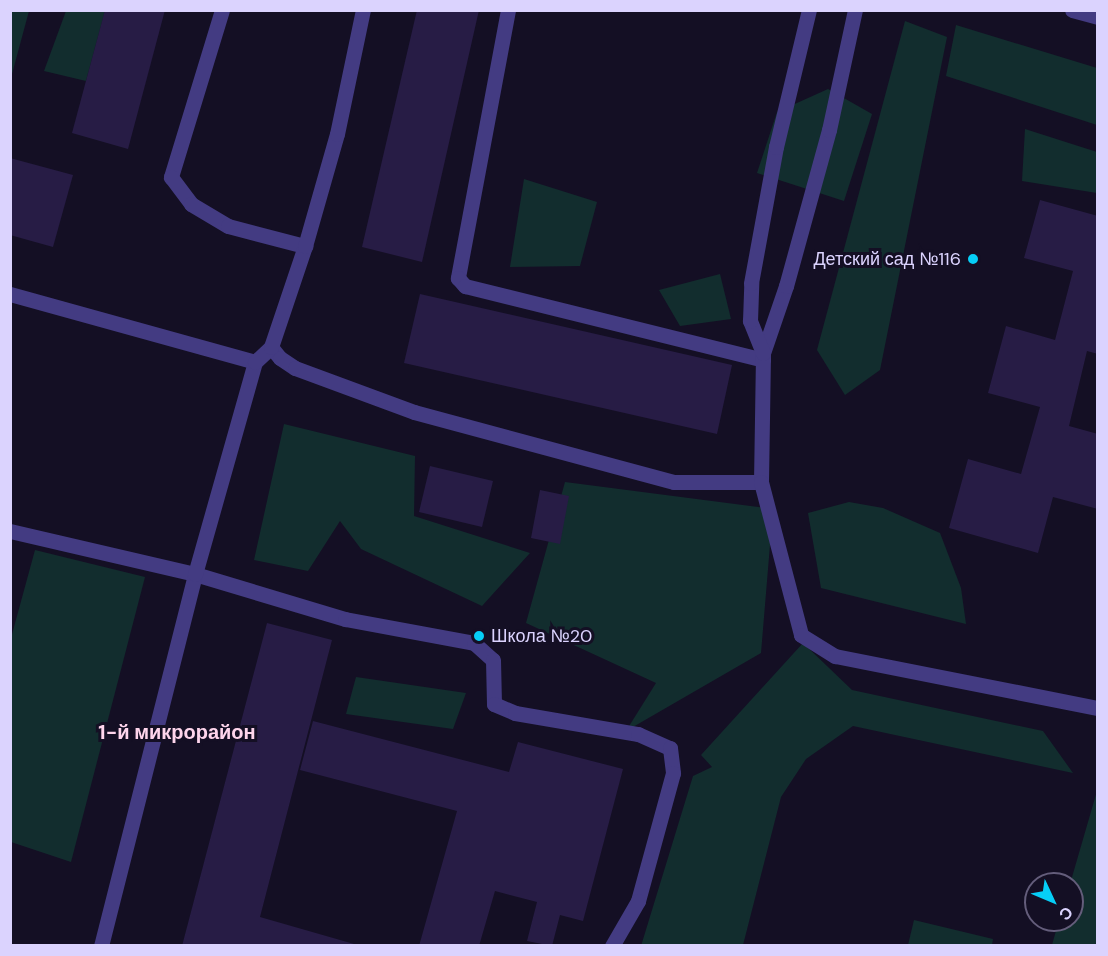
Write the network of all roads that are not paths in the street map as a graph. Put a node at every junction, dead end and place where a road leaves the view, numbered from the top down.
1 (222, 10) edge
2 (363, 10) edge
3 (508, 10) edge
4 (809, 10) edge
5 (855, 10) edge
6 (1072, 10) edge
7 (1098, 17) edge
8 (305, 246) junction
9 (10, 294) edge
10 (271, 347) junction
11 (763, 356) junction
12 (255, 362) junction
13 (761, 482) junction
14 (10, 531) edge
15 (195, 574) junction
16 (1098, 708) edge
17 (101, 945) edge
18 (612, 945) edge

1 - 8 lane
2 - 8 lane
3 - 11 lane
4 - 11 lane
5 - 11 lane
6 - 7 lane
8 - 10 lane
9 - 12 lane
10 - 12 lane
10 - 13 lane
11 - 13 lane
12 - 15 lane
13 - 16 lane
14 - 15 lane
15 - 17 lane
15 - 18 lane

